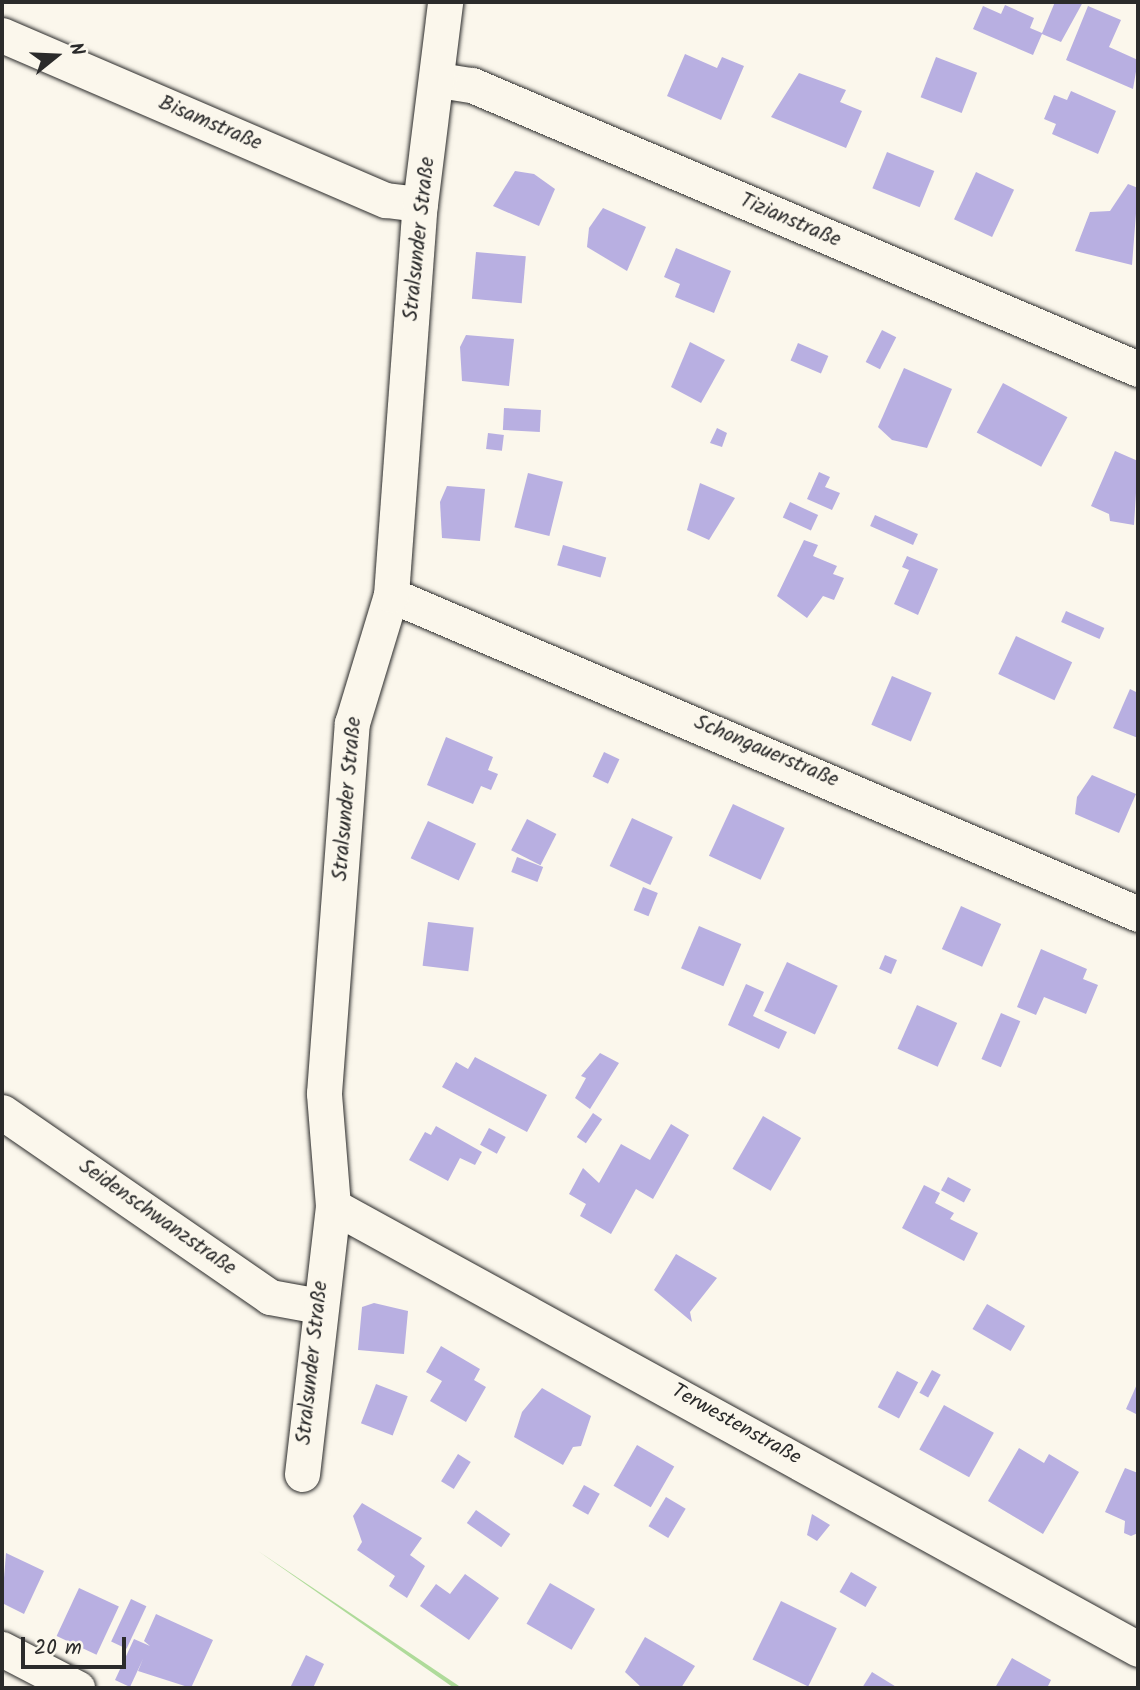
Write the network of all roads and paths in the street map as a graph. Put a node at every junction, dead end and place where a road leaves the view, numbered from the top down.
1 (445, 2) edge
2 (2, 35) edge
3 (439, 80) junction
4 (420, 204) junction
5 (1138, 369) edge
6 (391, 595) junction
7 (1138, 914) edge
8 (2, 1112) edge
9 (333, 1206) junction
10 (319, 1306) junction
11 (302, 1474) dead end
12 (2, 1649) edge
13 (1138, 1649) edge
14 (77, 1688) edge

1 - 3 street, Stralsunder Straße
2 - 4 street, Bisamstraße
3 - 4 street, Stralsunder Straße
3 - 5 street, Tizianstraße
4 - 6 street, Stralsunder Straße
6 - 7 street, Schongauerstraße
6 - 9 street, Stralsunder Straße
8 - 10 street, Seidenschwanzstraße
9 - 10 street, Stralsunder Straße
9 - 13 street, Terwestenstraße
10 - 11 street, Stralsunder Straße
12 - 14 street

